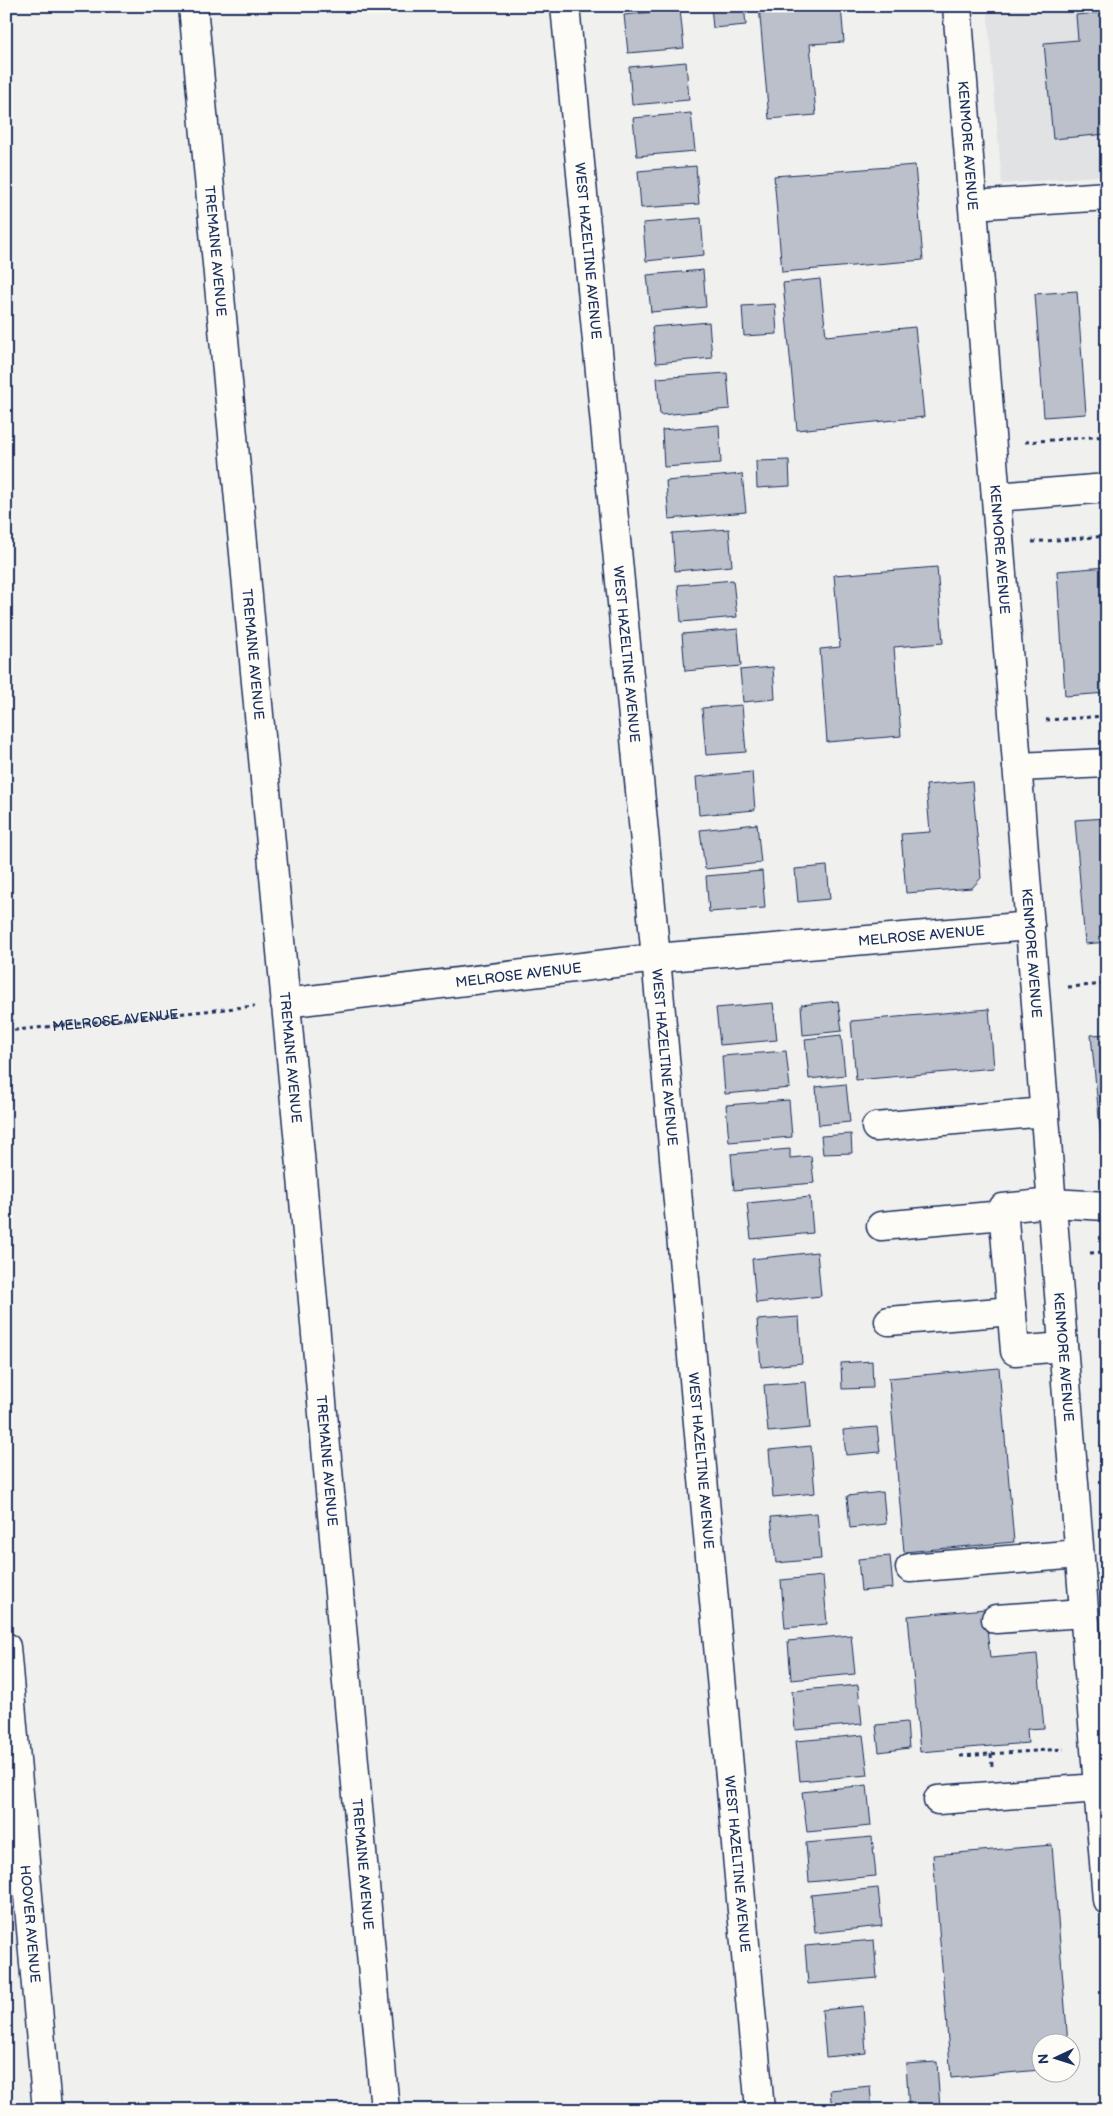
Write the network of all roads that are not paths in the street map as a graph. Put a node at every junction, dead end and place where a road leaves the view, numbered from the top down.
1 (193, 6) edge
2 (565, 6) edge
3 (957, 6) edge
4 (1107, 196) edge
5 (973, 206) junction
6 (1107, 488) edge
7 (996, 497) junction
8 (1107, 763) edge
9 (1017, 767) junction
10 (1030, 926) junction
11 (656, 958) junction
12 (285, 1003) junction
13 (1044, 1112) junction
14 (876, 1128) dead end
15 (1052, 1203) junction
16 (1107, 1206) edge
17 (1003, 1216) junction
18 (881, 1226) dead end
19 (1012, 1311) junction
20 (888, 1321) dead end
21 (1063, 1347) junction
22 (1079, 1554) junction
23 (910, 1568) dead end
24 (1084, 1612) junction
25 (996, 1620) dead end
26 (6, 1647) edge
27 (1098, 1788) junction
28 (938, 1800) dead end
29 (1107, 1900) edge
30 (47, 2110) edge
31 (385, 2110) edge
32 (760, 2110) edge

1 - 12 street, TREMAINE AVENUE
2 - 11 street, WEST HAZELTINE AVENUE
3 - 5 street, KENMORE AVENUE
4 - 5 street
5 - 7 street, KENMORE AVENUE
6 - 7 street
7 - 9 street, KENMORE AVENUE
8 - 9 street
9 - 10 street, KENMORE AVENUE
10 - 11 street, MELROSE AVENUE
10 - 13 street, KENMORE AVENUE
11 - 12 street, MELROSE AVENUE
11 - 32 street, WEST HAZELTINE AVENUE
12 - 31 street, TREMAINE AVENUE
13 - 14 street
13 - 15 street, KENMORE AVENUE
15 - 16 street
15 - 17 street
15 - 21 street, KENMORE AVENUE
17 - 18 street
17 - 19 street
19 - 20 street
19 - 21 street
21 - 22 street, KENMORE AVENUE
22 - 23 street
22 - 24 street, KENMORE AVENUE
24 - 25 street
24 - 27 street, KENMORE AVENUE
26 - 30 street, HOOVER AVENUE
27 - 28 street
27 - 29 street, KENMORE AVENUE

